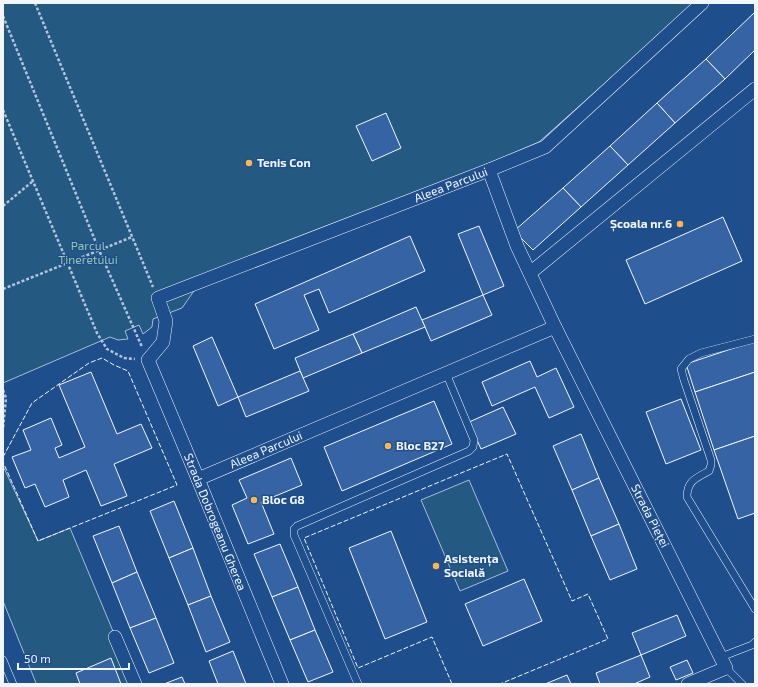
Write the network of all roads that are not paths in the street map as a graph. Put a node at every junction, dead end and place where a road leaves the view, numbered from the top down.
1 (702, 3) edge
2 (755, 89) edge
3 (489, 170) junction
4 (530, 272) junction
5 (555, 327) junction
6 (755, 339) edge
7 (148, 360) joint
8 (446, 373) junction
9 (198, 479) junction
10 (755, 609) edge
11 (115, 637) dead end
12 (755, 642) edge
13 (3, 660) edge
14 (724, 662) junction
15 (13, 684) edge
16 (135, 684) edge
17 (282, 684) edge
18 (358, 684) edge
19 (688, 684) edge
20 (742, 684) edge

1 - 3 street, Aleea Parcului
2 - 4 street
3 - 4 street, Strada Pieței
3 - 7 street, Aleea Parcului
4 - 5 street, Strada Pieței
5 - 8 street, Aleea Parcului
5 - 14 street, Strada Pieței
6 - 10 lane
7 - 9 street, Strada Dobrogeanu Gherea
8 - 9 street, Aleea Parcului
8 - 18 lane
9 - 17 street, Strada Dobrogeanu Gherea
11 - 16 street
12 - 14 lane
13 - 15 lane
14 - 19 street
14 - 20 lane

